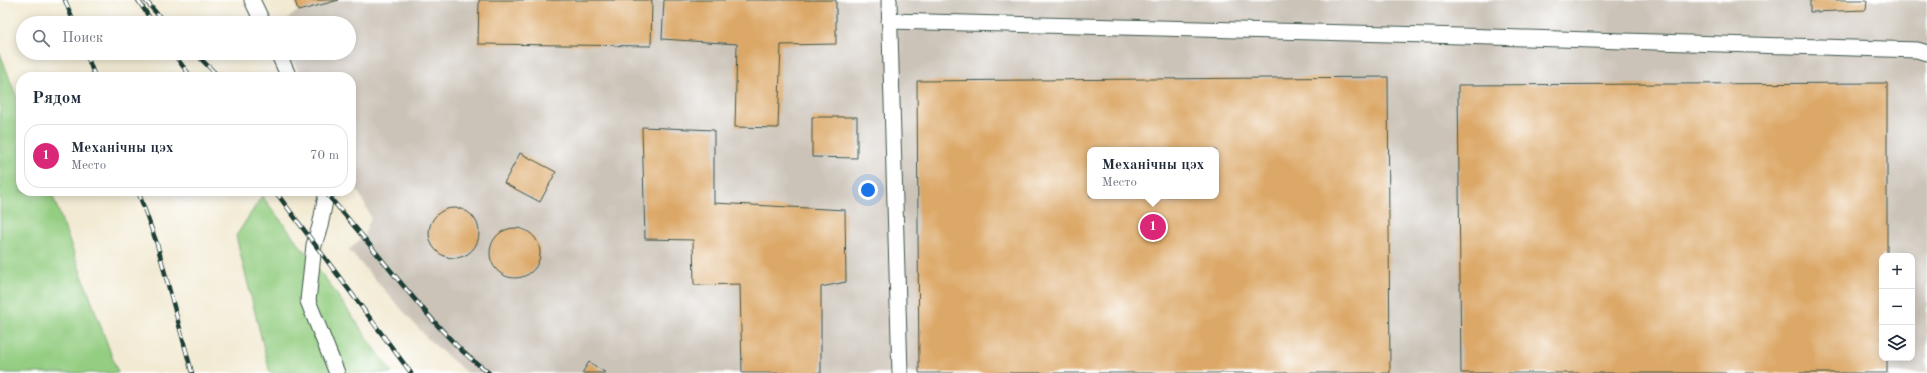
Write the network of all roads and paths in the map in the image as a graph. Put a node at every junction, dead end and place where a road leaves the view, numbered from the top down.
1 (252, 0) edge
2 (889, 0) edge
3 (260, 16) edge
4 (889, 22) junction
5 (1927, 52) edge
6 (281, 60) edge
7 (287, 72) edge
8 (326, 196) edge
9 (337, 373) edge
10 (900, 373) edge

1 - 3 lane
2 - 4 lane
4 - 5 lane
4 - 10 lane
6 - 7 lane
8 - 9 lane

